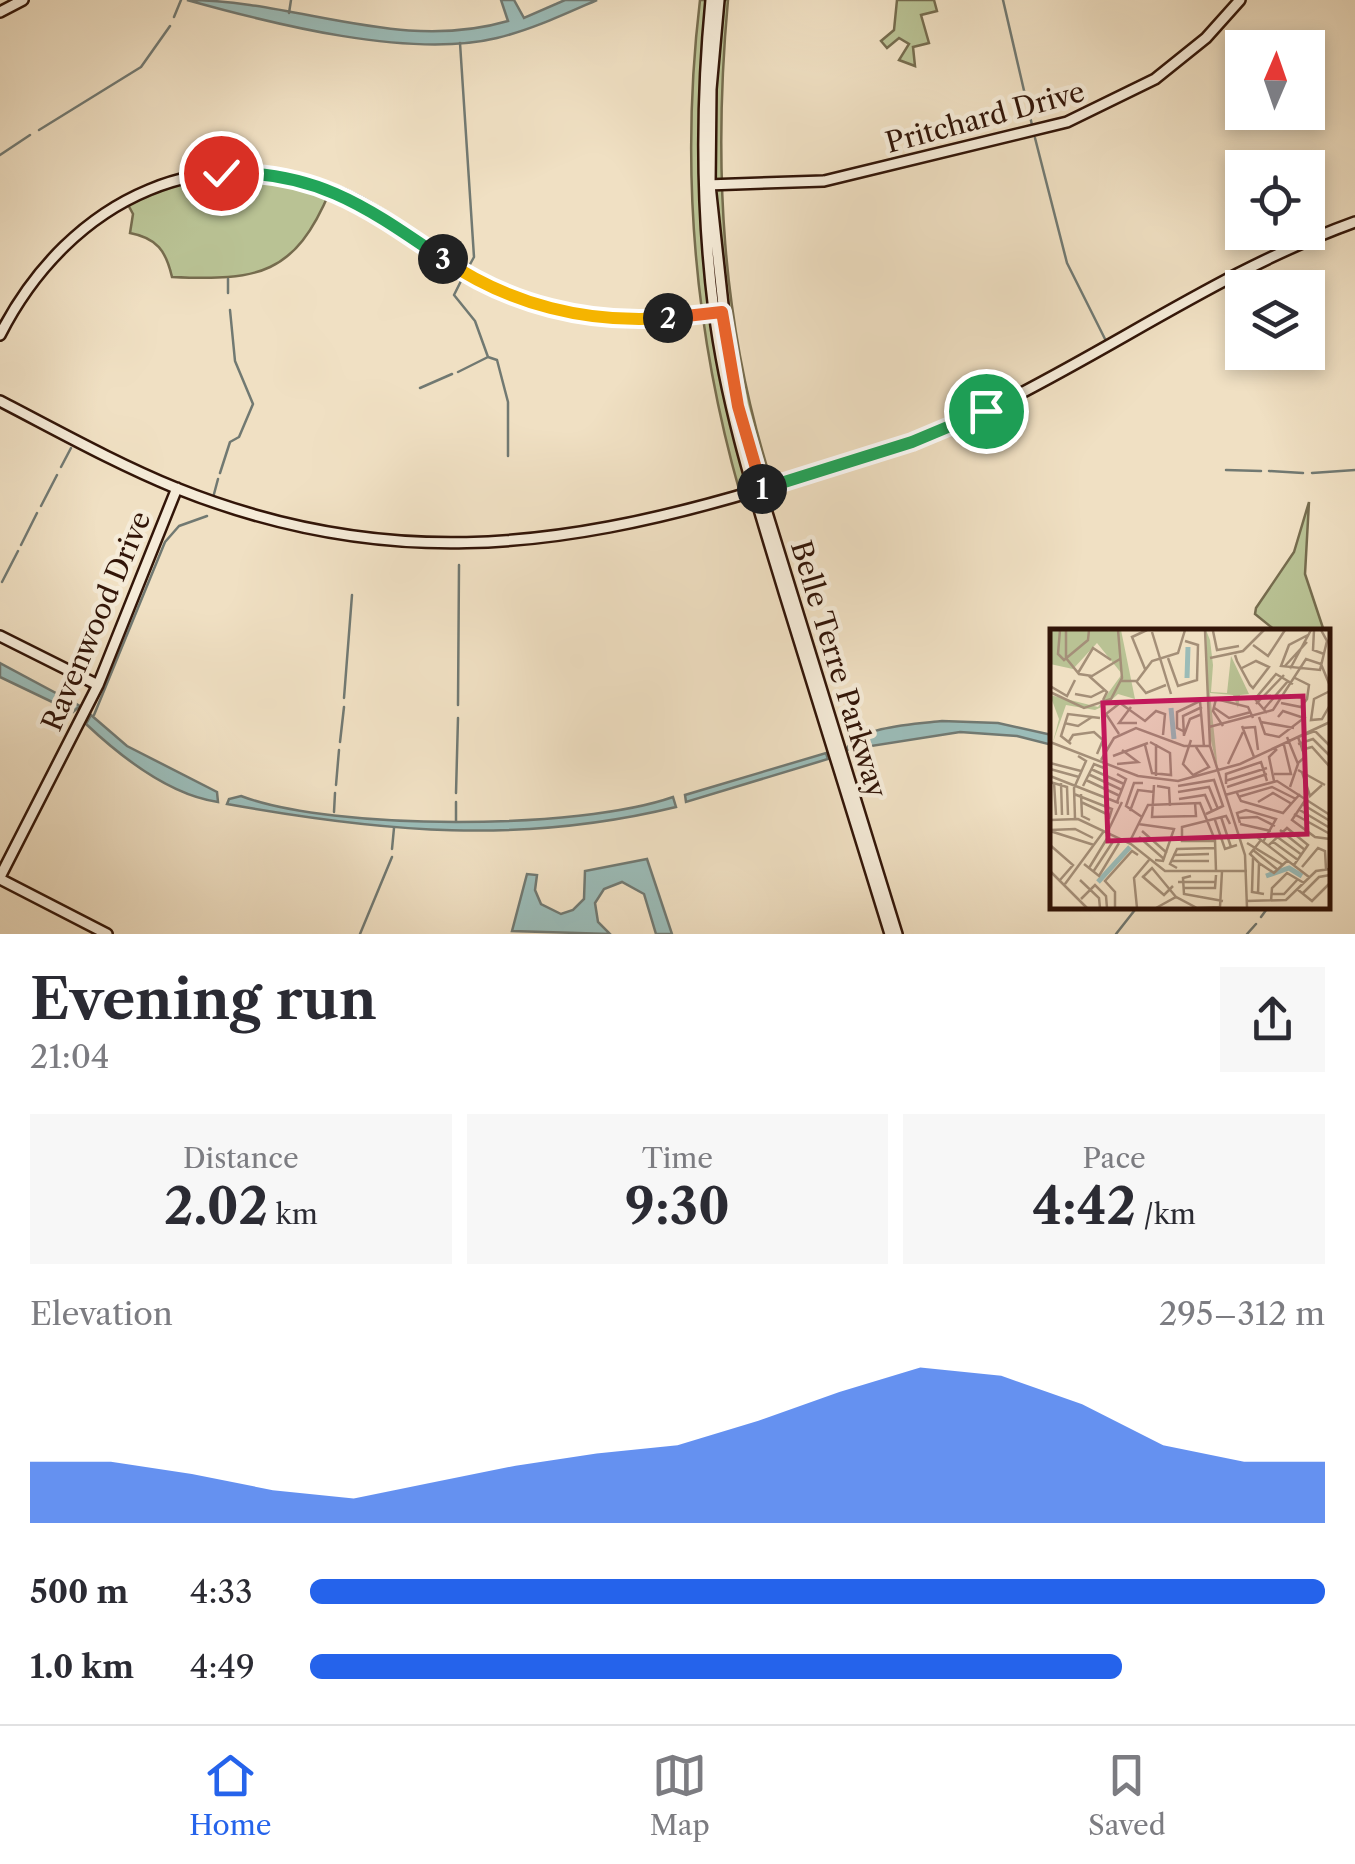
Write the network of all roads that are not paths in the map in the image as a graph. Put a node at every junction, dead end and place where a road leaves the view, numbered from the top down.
1 (23, 0) edge
2 (715, 0) edge
3 (1240, 0) edge
4 (0, 12) edge
5 (707, 185) junction
6 (1355, 222) edge
7 (718, 312) junction
8 (0, 335) edge
9 (0, 401) edge
10 (177, 488) junction
11 (757, 491) junction
12 (0, 636) edge
13 (98, 686) junction
14 (0, 878) edge
15 (107, 934) edge
16 (894, 934) edge

1 - 4 street
2 - 5 street, Belle Terre Parkway
3 - 5 street, Pritchard Drive
5 - 7 street, Belle Terre Parkway
6 - 11 street
7 - 8 street
7 - 11 street, Belle Terre Parkway
9 - 10 street
10 - 11 street
10 - 13 street, Ravenwood Drive
11 - 16 street, Belle Terre Parkway
12 - 13 street
13 - 14 street, Ravenwood Drive
14 - 15 street

